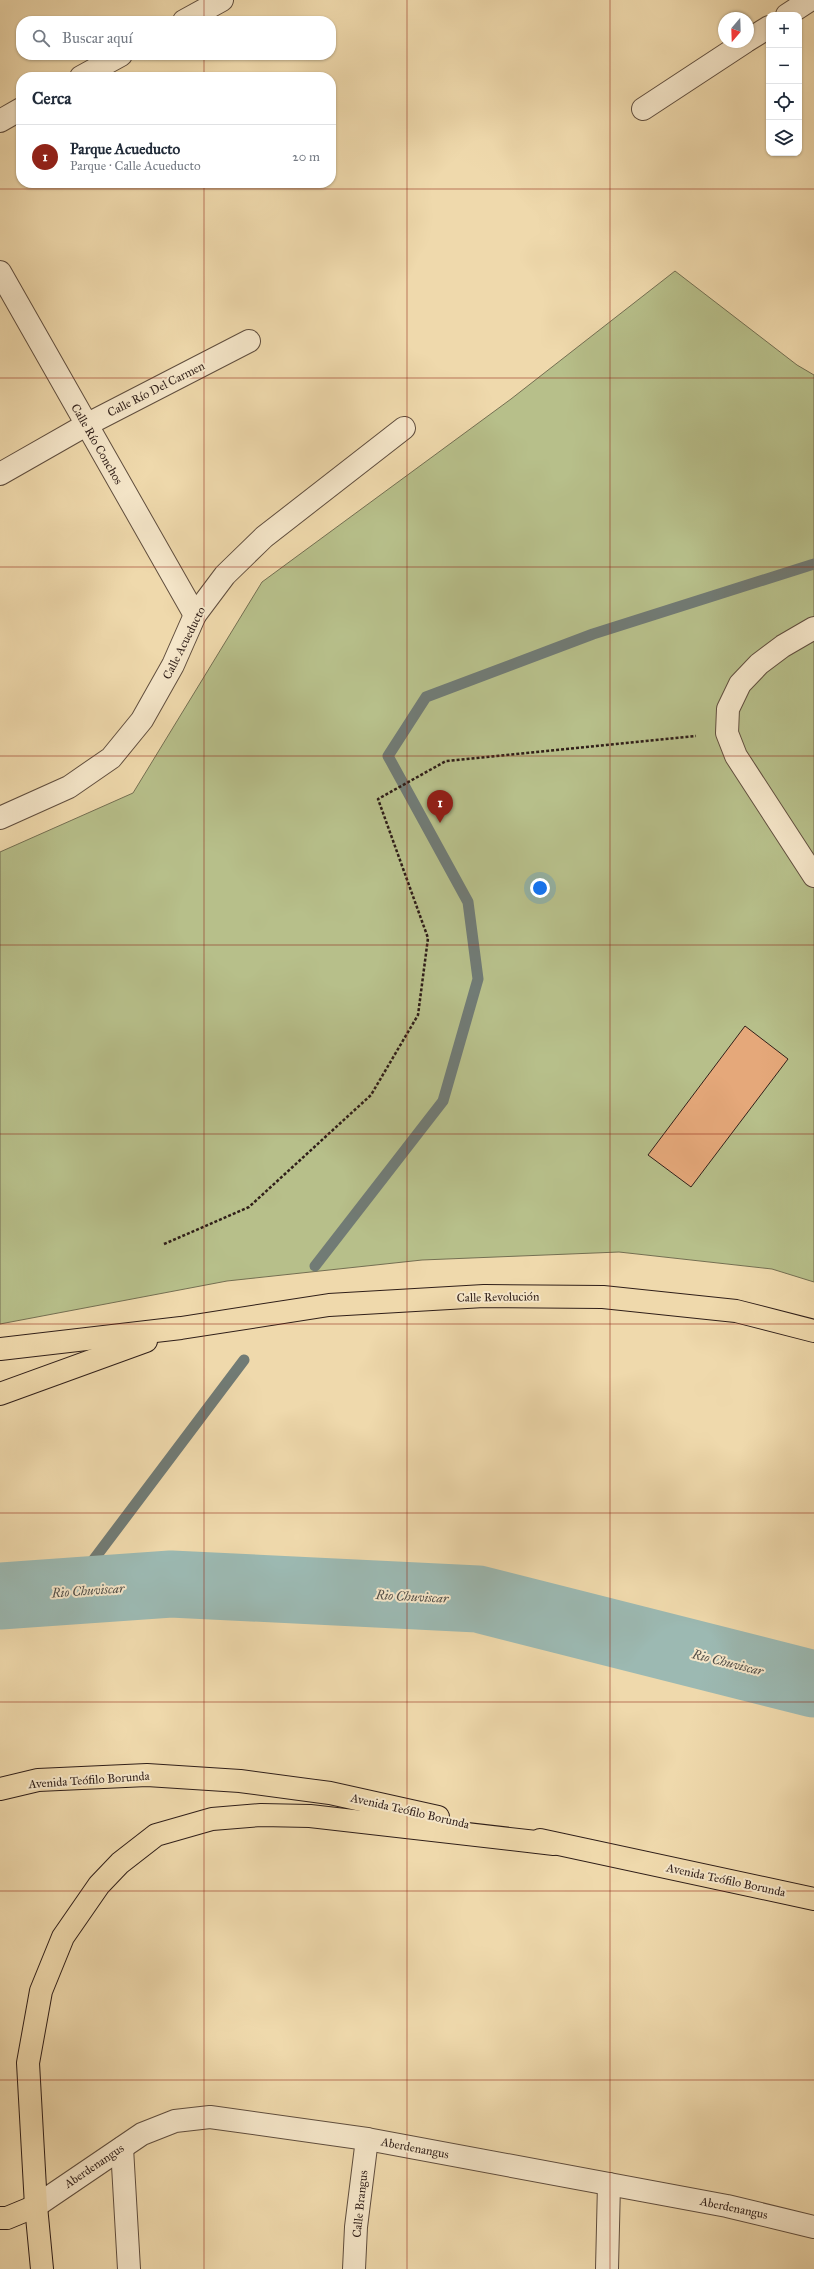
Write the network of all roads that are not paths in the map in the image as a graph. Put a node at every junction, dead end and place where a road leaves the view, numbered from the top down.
1 (222, 0) edge
2 (810, 0) edge
3 (792, 12) edge
4 (193, 16) edge
5 (766, 29) edge
6 (754, 37) edge
7 (736, 48) edge
8 (112, 60) edge
9 (90, 72) edge
10 (644, 109) dead end
11 (16, 112) edge
12 (0, 121) edge
13 (0, 272) edge
14 (249, 341) dead end
15 (86, 425) junction
16 (404, 428) dead end
17 (0, 474) edge
18 (195, 615) junction
19 (814, 628) edge
20 (0, 818) edge
21 (814, 876) edge
22 (182, 1328) junction
23 (814, 1331) edge
24 (0, 1349) edge
25 (0, 1394) edge
26 (0, 1789) edge
27 (554, 1844) junction
28 (814, 1899) edge
29 (367, 2139) junction
30 (122, 2148) junction
31 (609, 2184) junction
32 (36, 2206) junction
33 (0, 2218) edge
34 (814, 2227) edge
35 (42, 2269) edge
36 (129, 2269) edge
37 (354, 2269) edge
38 (606, 2269) edge

1 - 4 street
2 - 3 street
5 - 6 street
7 - 10 street
8 - 9 street
11 - 12 street
13 - 15 street, Calle Río Conchos
14 - 15 street, Calle Río Del Carmen
15 - 17 street, Calle Río Del Carmen
15 - 18 street, Calle Río Conchos
16 - 18 street, Calle Acueducto
18 - 20 street, Calle Acueducto
19 - 21 street
22 - 23 main road, Calle Revolución
22 - 24 main road
22 - 25 main road
26 - 27 main road, Avenida Teófilo Borunda
27 - 28 main road, Avenida Teófilo Borunda
27 - 32 main road
29 - 30 street, Aberdenangus
29 - 31 street, Aberdenangus
29 - 37 street, Calle Brangus
30 - 32 street, Aberdenangus
30 - 36 street
31 - 34 street, Aberdenangus
31 - 38 street
32 - 33 main road
32 - 35 main road

